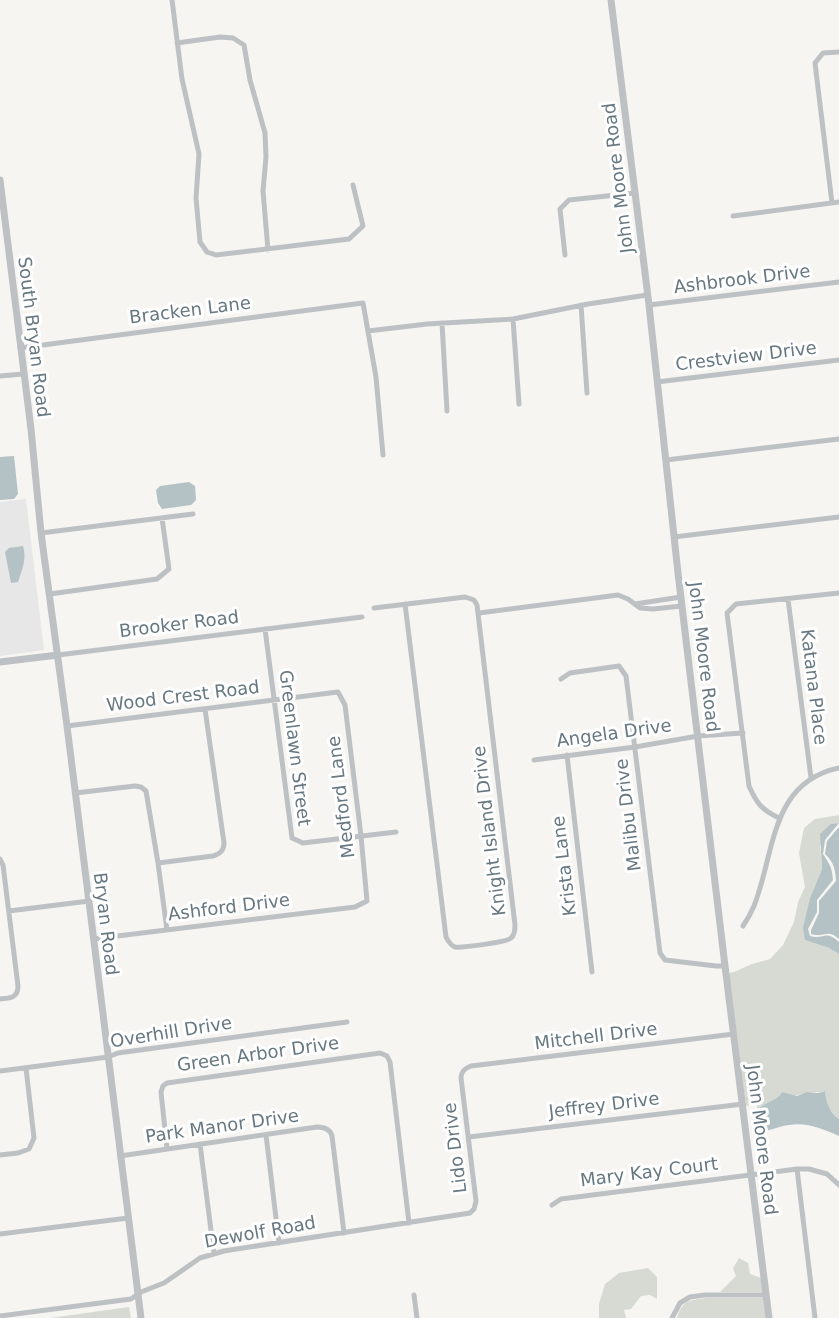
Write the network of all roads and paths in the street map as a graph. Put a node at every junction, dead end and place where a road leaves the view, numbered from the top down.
1 (172, 0) edge
2 (611, 0) edge
3 (177, 43) junction
4 (839, 52) edge
5 (0, 180) edge
6 (353, 185) dead end
7 (635, 193) junction
8 (1, 198) edge
9 (839, 202) edge
10 (831, 203) junction
11 (734, 216) dead end
12 (268, 250) junction
13 (565, 255) dead end
14 (839, 282) edge
15 (647, 295) junction
16 (581, 305) junction
17 (649, 305) junction
18 (513, 319) junction
19 (442, 323) junction
20 (368, 331) junction
21 (20, 348) junction
22 (839, 360) edge
23 (23, 374) junction
24 (0, 376) edge
25 (657, 382) junction
26 (587, 393) dead end
27 (519, 404) dead end
28 (447, 411) dead end
29 (839, 439) edge
30 (383, 455) dead end
31 (666, 460) junction
32 (193, 514) dead end
33 (839, 517) edge
34 (162, 518) junction
35 (41, 533) junction
36 (674, 537) junction
37 (839, 593) edge
38 (50, 594) junction
39 (681, 597) junction
40 (788, 599) junction
41 (405, 604) junction
42 (635, 604) junction
43 (682, 606) junction
44 (374, 608) dead end
45 (478, 613) junction
46 (362, 617) dead end
47 (265, 629) junction
48 (58, 655) junction
49 (0, 662) edge
50 (561, 679) dead end
51 (338, 692) joint
52 (274, 700) junction
53 (205, 709) junction
54 (67, 726) junction
55 (743, 733) junction
56 (699, 736) junction
57 (635, 747) junction
58 (567, 755) junction
59 (534, 760) dead end
60 (839, 768) edge
61 (811, 778) junction
62 (75, 793) junction
63 (779, 818) junction
64 (396, 832) dead end
65 (361, 836) junction
66 (0, 859) edge
67 (158, 863) junction
68 (89, 901) junction
69 (368, 901) joint
70 (9, 911) junction
71 (743, 926) dead end
72 (167, 930) junction
73 (93, 939) junction
74 (725, 966) junction
75 (592, 972) dead end
76 (0, 999) edge
77 (347, 1022) dead end
78 (734, 1034) junction
79 (108, 1057) junction
80 (26, 1068) junction
81 (0, 1071) edge
82 (463, 1071) joint
83 (742, 1104) junction
84 (266, 1135) junction
85 (469, 1137) junction
86 (201, 1144) junction
87 (167, 1149) junction
88 (0, 1155) edge
89 (120, 1155) junction
90 (796, 1169) junction
91 (751, 1174) junction
92 (839, 1185) edge
93 (552, 1205) dead end
94 (464, 1215) joint
95 (128, 1218) junction
96 (409, 1223) junction
97 (344, 1233) junction
98 (0, 1234) edge
99 (279, 1243) junction
100 (214, 1254) junction
101 (138, 1294) junction
102 (414, 1295) dead end
103 (766, 1295) junction
104 (0, 1316) edge
105 (141, 1318) edge
106 (417, 1318) edge
107 (672, 1318) edge
108 (769, 1318) edge
109 (815, 1318) edge

1 - 3 street
2 - 7 street, John Moore Road
3 - 12 street
3 - 12 street
4 - 10 street
5 - 8 street, South Bryan Road
6 - 12 street
7 - 13 street
7 - 15 street, John Moore Road
8 - 21 street, South Bryan Road
9 - 10 street
10 - 11 street
14 - 17 street, Ashbrook Drive
15 - 16 street
15 - 17 street, John Moore Road
16 - 18 street
16 - 26 street
17 - 25 street, John Moore Road
18 - 19 street
18 - 27 street
19 - 20 street
19 - 28 street
20 - 21 street, Bracken Lane
20 - 30 street
21 - 23 street, South Bryan Road
22 - 25 street, Crestview Drive
23 - 24 street
23 - 35 street, South Bryan Road
25 - 31 street, John Moore Road
29 - 31 street
31 - 36 street, John Moore Road
32 - 34 street
33 - 36 street
34 - 35 street
34 - 38 street
35 - 38 street, Bryan Road
36 - 39 street, John Moore Road
37 - 40 street
38 - 48 street, Bryan Road
39 - 42 street
39 - 43 street, John Moore Road
40 - 55 street
40 - 61 street, Katana Place
41 - 44 street
41 - 45 street
41 - 45 street, Knight Island Drive
42 - 43 street
42 - 45 street
43 - 56 street, John Moore Road
46 - 47 street, Brooker Road
47 - 48 street, Brooker Road
47 - 52 street, Greenlawn Street
48 - 49 street, Brooker Road
48 - 54 street, Bryan Road
50 - 57 street, Malibu Drive
51 - 52 street, Wood Crest Road
51 - 65 street, Medford Lane
52 - 53 street, Wood Crest Road
52 - 65 street, Greenlawn Street
53 - 54 street, Wood Crest Road
53 - 67 street
54 - 62 street, Bryan Road
55 - 56 street, Angela Drive
55 - 63 street
56 - 57 street, Angela Drive
56 - 74 street, John Moore Road
57 - 58 street, Angela Drive
57 - 74 street, Malibu Drive
58 - 59 street, Angela Drive
58 - 75 street, Krista Lane
60 - 61 street
61 - 63 street
62 - 67 street
62 - 68 street, Bryan Road
63 - 71 street
64 - 65 street, Greenlawn Street
65 - 69 street, Medford Lane
66 - 70 street
67 - 72 street
68 - 70 street
68 - 73 street, Bryan Road
69 - 72 street, Ashford Drive
70 - 76 street
72 - 73 street, Ashford Drive
73 - 79 street, Bryan Road
74 - 78 street, John Moore Road
77 - 79 street, Overhill Drive
78 - 82 street, Mitchell Drive
78 - 83 street, John Moore Road
79 - 80 street, Overhill Drive
79 - 89 street, Bryan Road
80 - 81 street, Overhill Drive
80 - 88 street
82 - 85 street, Lido Drive
83 - 85 street, Jeffrey Drive
83 - 91 street, John Moore Road
84 - 86 street, Park Manor Drive
84 - 97 street, Park Manor Drive
84 - 99 street
85 - 94 street, Lido Drive
86 - 87 street, Park Manor Drive
86 - 100 street
87 - 89 street, Park Manor Drive
87 - 96 street, Green Arbor Drive
89 - 95 street, Bryan Road
90 - 91 street, Mary Kay Court
90 - 92 street, Mary Kay Court
90 - 109 street
91 - 93 street, Mary Kay Court
91 - 103 street, John Moore Road
94 - 96 street, Dewolf Road
95 - 98 street
95 - 101 street, Bryan Road
96 - 97 street, Dewolf Road
97 - 99 street, Dewolf Road
99 - 100 street, Dewolf Road
100 - 101 street, Dewolf Road
101 - 104 street, Dewolf Road
101 - 105 street, Bryan Road
102 - 106 street
103 - 107 street
103 - 108 street, John Moore Road

